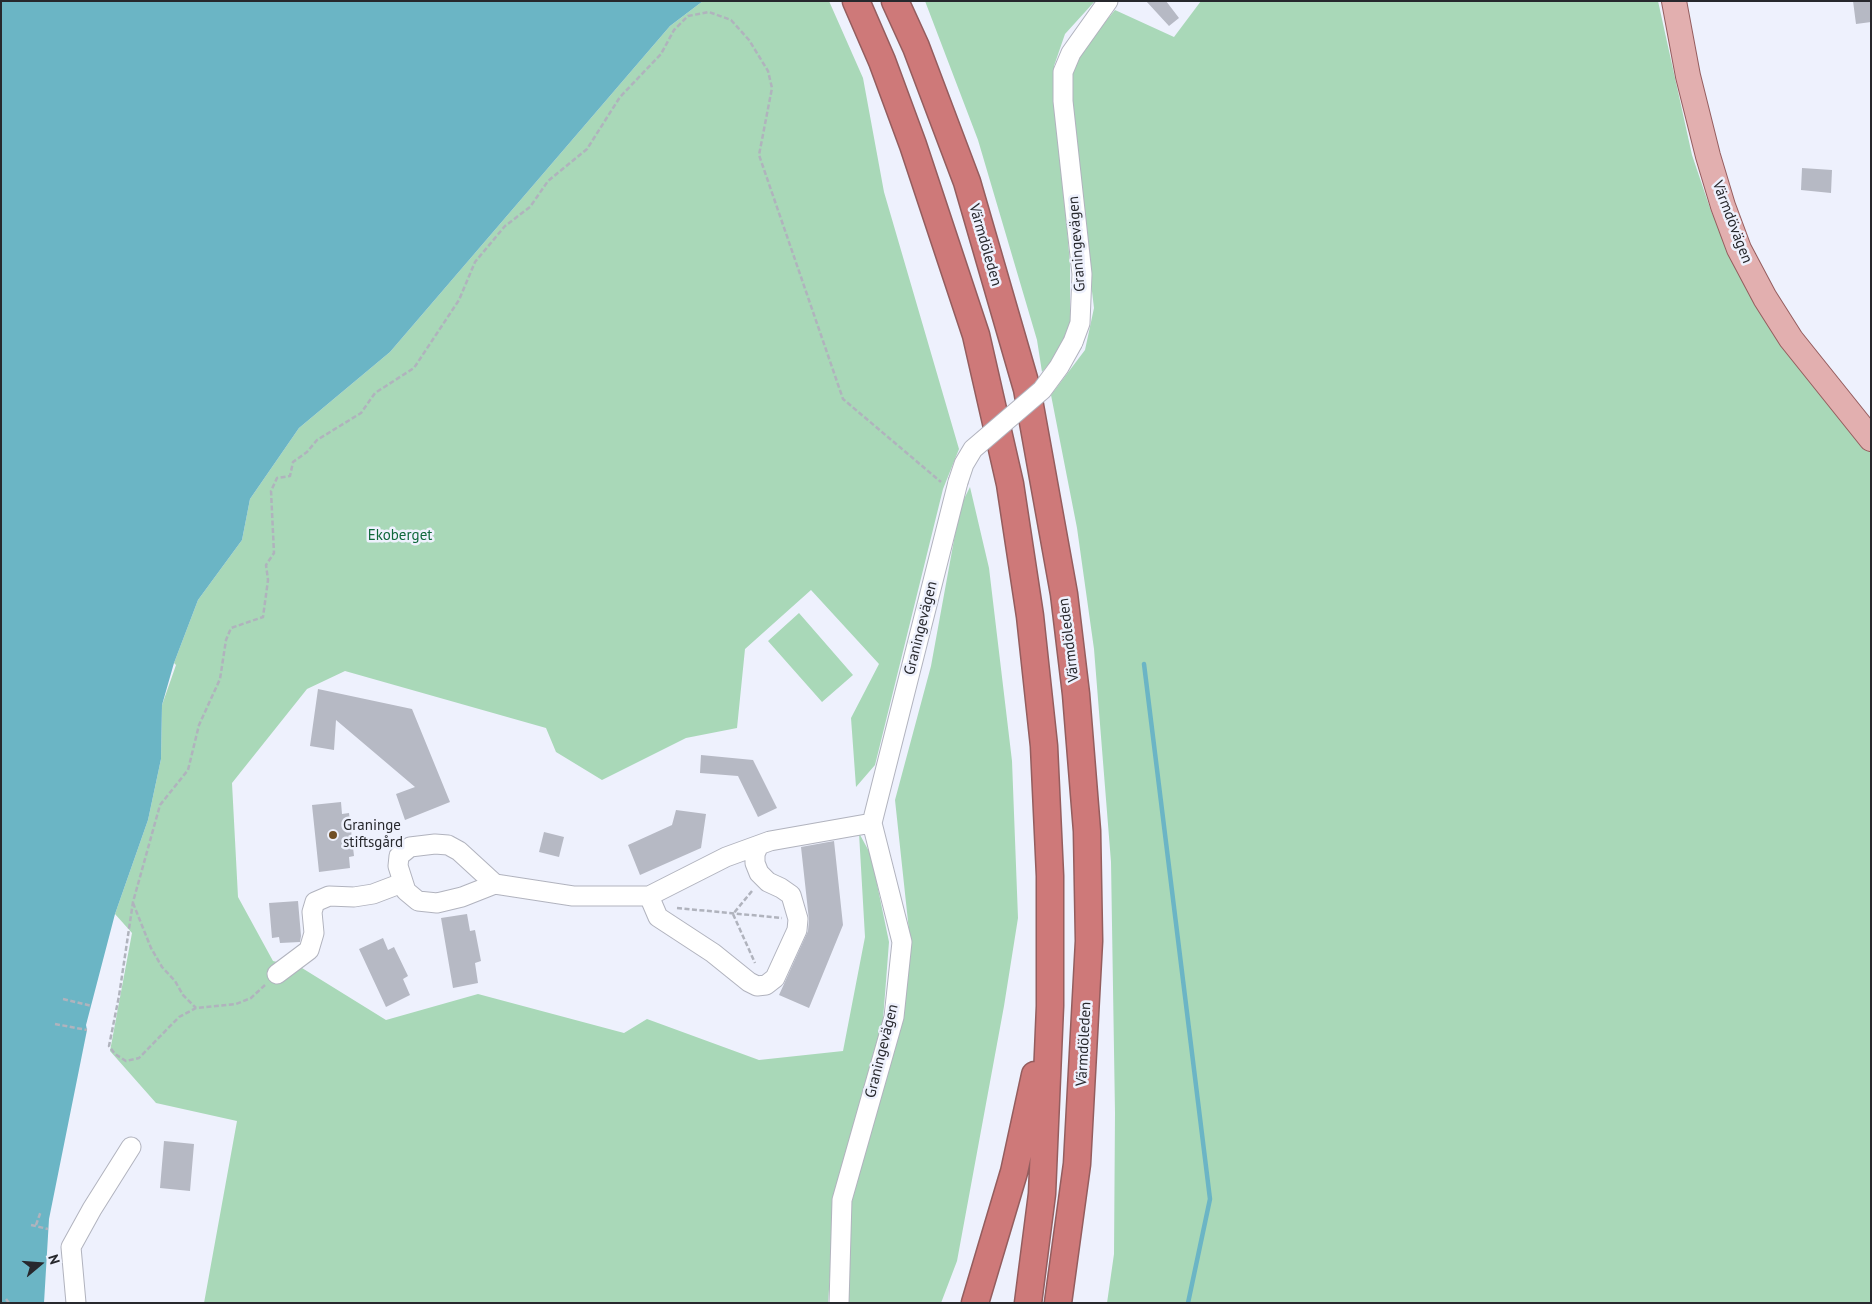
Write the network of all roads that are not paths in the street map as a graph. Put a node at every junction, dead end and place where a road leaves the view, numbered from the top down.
1 (856, 1) edge
2 (895, 1) edge
3 (1108, 1) edge
4 (1674, 1) edge
5 (1871, 439) edge
6 (872, 823) junction
7 (759, 845) junction
8 (402, 883) junction
9 (495, 884) junction
10 (650, 901) junction
11 (277, 974) road end
12 (1050, 1006) junction
13 (131, 1147) dead end
14 (76, 1303) edge
15 (839, 1303) edge
16 (975, 1303) edge
17 (1028, 1303) edge
18 (1058, 1303) edge

1 - 12 highway
2 - 18 highway, Värmdöleden
3 - 6 street, Graningevägen, bridge
4 - 5 main road, Värmdövägen
6 - 7 street
6 - 15 street, Graningevägen
7 - 10 street
7 - 10 street
8 - 9 street
8 - 9 street
8 - 11 street
9 - 10 street
12 - 16 highway
12 - 17 highway
13 - 14 street

